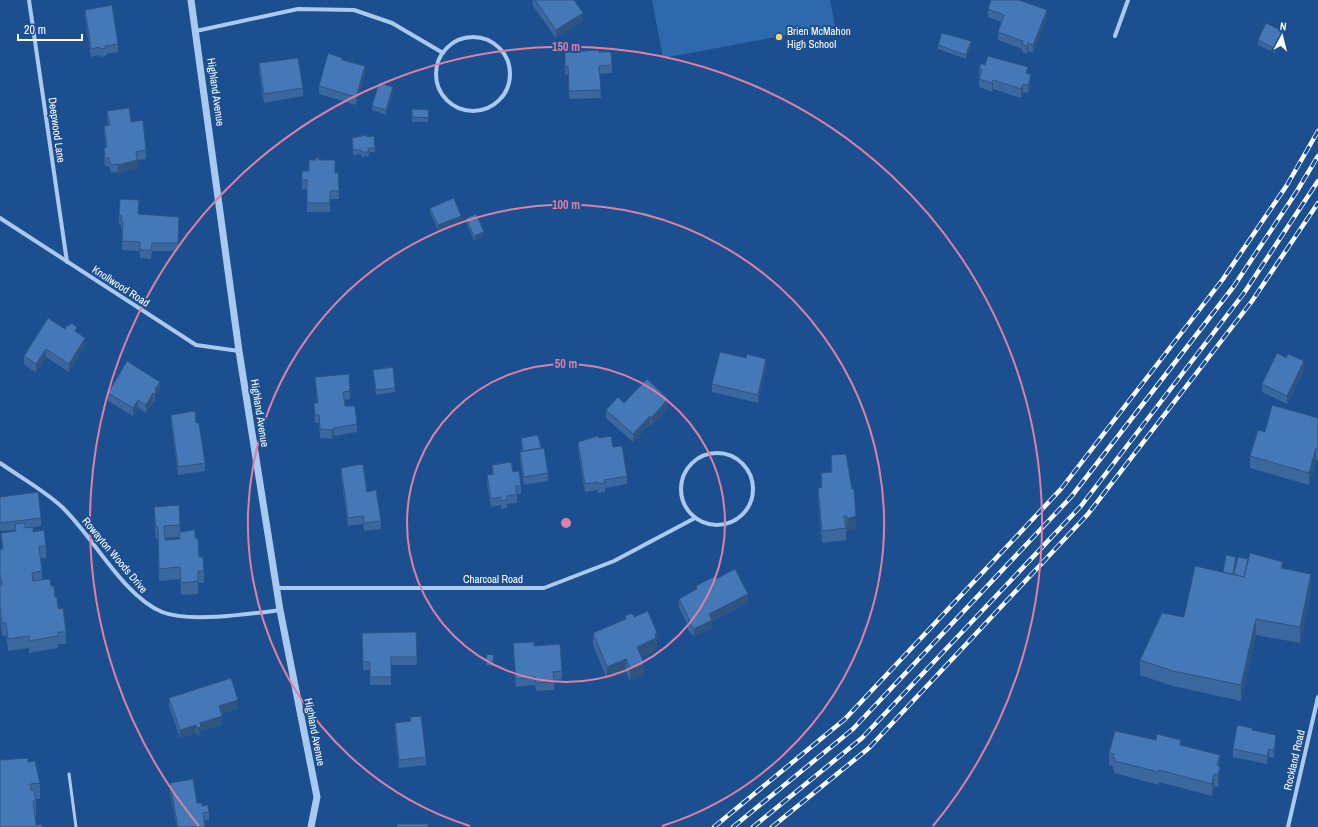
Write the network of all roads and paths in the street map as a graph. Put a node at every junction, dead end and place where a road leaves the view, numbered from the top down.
1 (29, 0) edge
2 (191, 0) edge
3 (1128, 0) edge
4 (196, 31) junction
5 (1115, 36) dead end
6 (443, 52) junction
7 (0, 218) edge
8 (67, 262) junction
9 (239, 351) junction
10 (0, 463) edge
11 (695, 518) junction
12 (276, 588) junction
13 (280, 610) junction
14 (1318, 697) edge
15 (69, 774) dead end
16 (76, 827) edge
17 (311, 827) edge
18 (1288, 827) edge

1 - 8 street, Deepwood Lane
2 - 4 street, Highland Avenue
3 - 5 street
4 - 6 street
4 - 9 street, Highland Avenue
6 - 6 street
7 - 8 street, Knollwood Road
8 - 9 street, Knollwood Road
9 - 12 street, Highland Avenue
10 - 13 street, Rowayton Woods Drive
11 - 11 street
11 - 12 street, Charcoal Road
12 - 13 street, Highland Avenue
13 - 17 street, Highland Avenue
14 - 18 street, Rockland Road
15 - 16 lane

